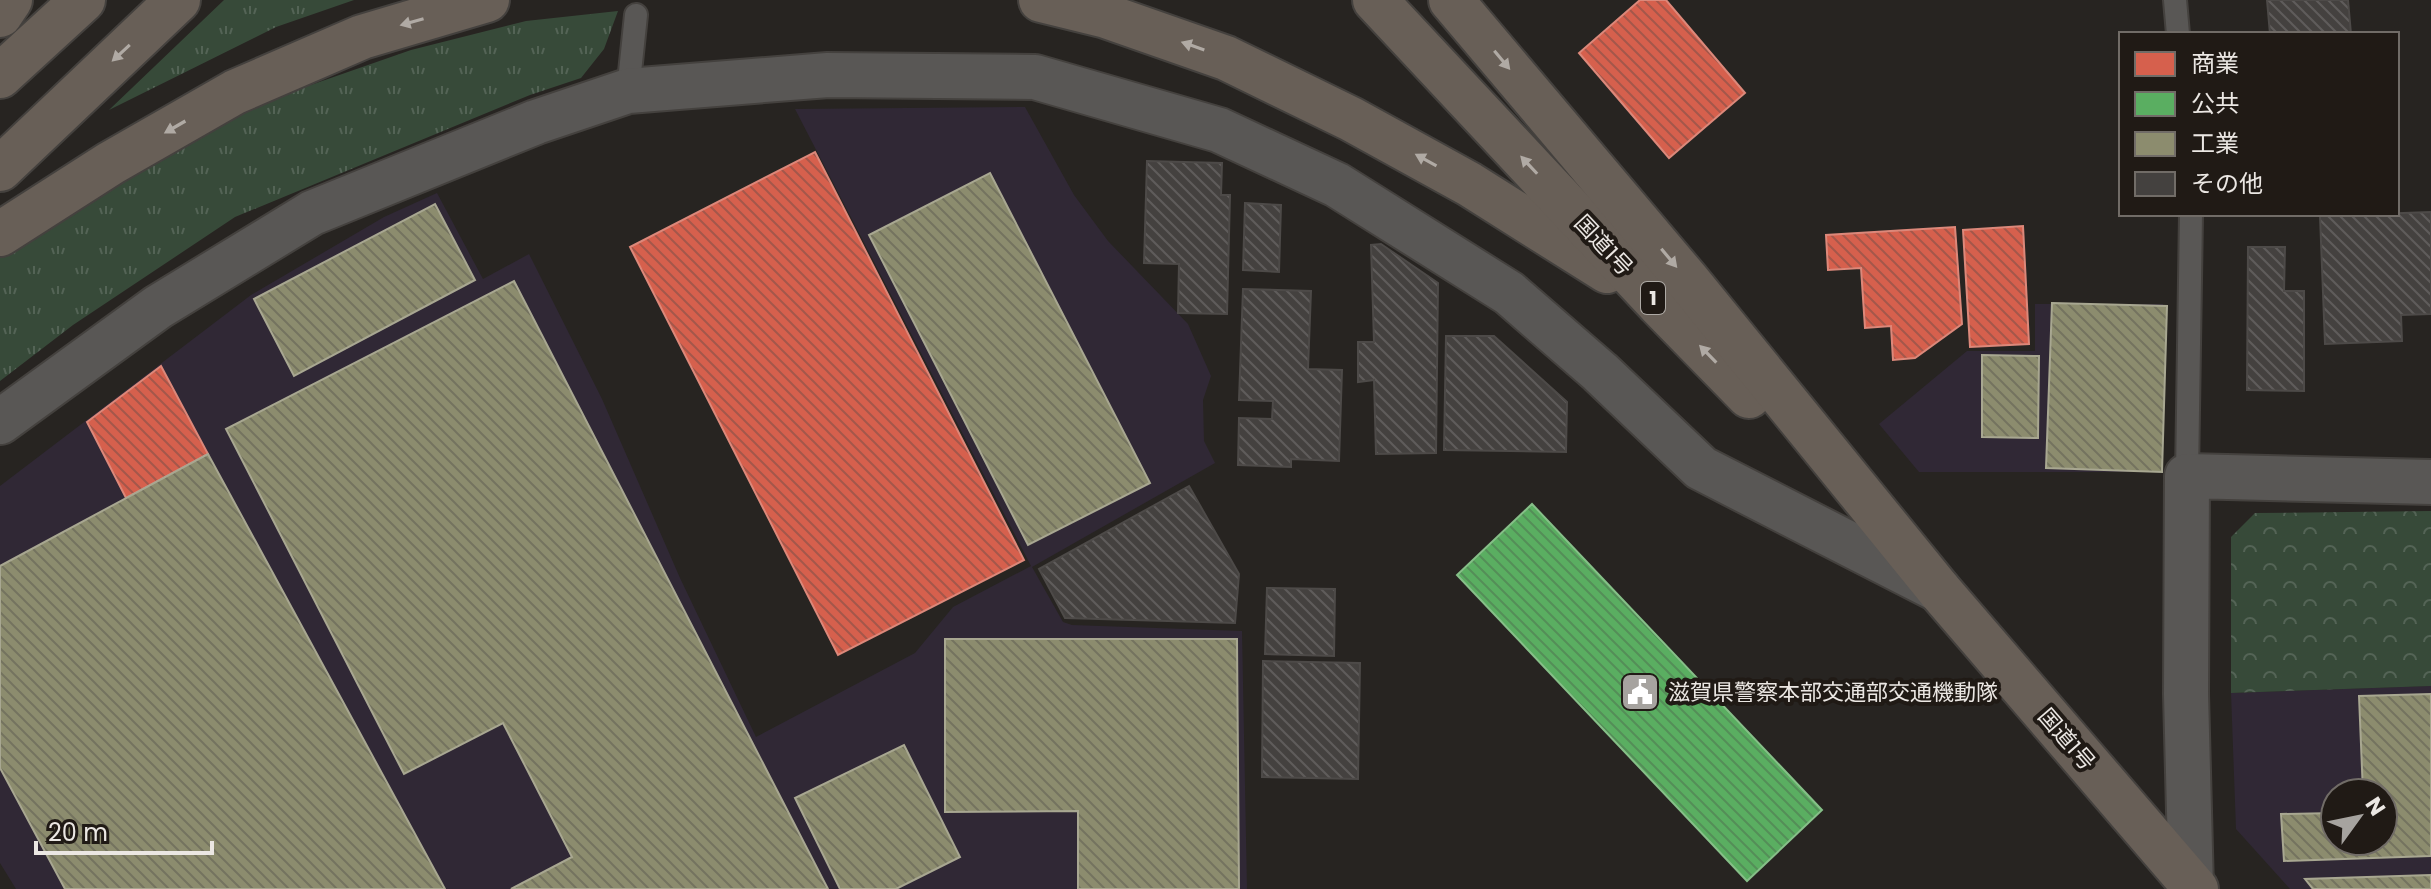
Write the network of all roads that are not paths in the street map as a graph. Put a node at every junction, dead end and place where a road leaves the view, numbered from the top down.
1 (10, 0) edge
2 (83, 0) edge
3 (178, 0) edge
4 (487, 0) edge
5 (1041, 0) edge
6 (1375, 0) edge
7 (1451, 0) edge
8 (2175, 0) edge
9 (0, 15) edge
10 (636, 15) dead end
11 (2178, 32) edge
12 (0, 76) edge
13 (628, 91) junction
14 (0, 169) edge
15 (2191, 216) edge
16 (0, 234) edge
17 (1659, 304) junction
18 (0, 422) edge
19 (2187, 476) junction
20 (2431, 482) edge
21 (1939, 590) junction
22 (2193, 887) edge

1 - 9 highway
2 - 12 highway
3 -> 14 highway
4 -> 16 highway
17 -> 5 highway
17 -> 6 highway, 国道1号 / 1
7 -> 21 highway, 国道1号 / 1
8 - 11 lane
10 - 13 lane
13 - 18 street
13 - 21 street
15 - 19 lane
21 -> 17 highway, 国道1号 / 1
19 - 20 street
19 - 22 street
21 - 22 highway, 国道1号 / 1

